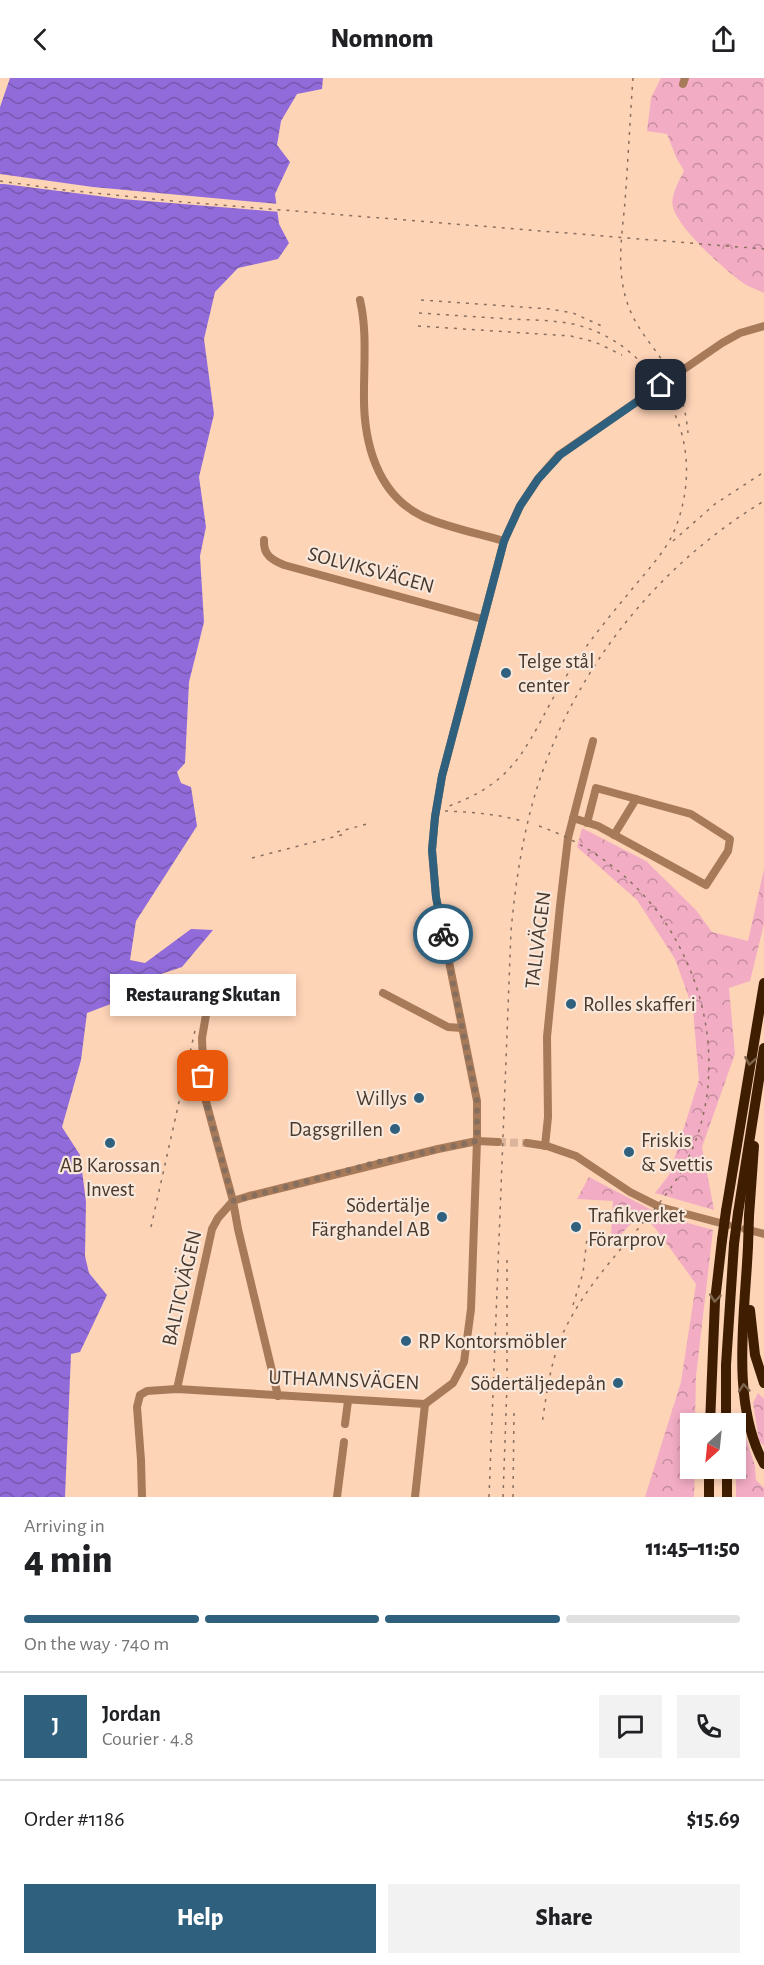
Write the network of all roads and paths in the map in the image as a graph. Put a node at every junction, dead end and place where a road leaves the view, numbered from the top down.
1 (360, 300) dead end
2 (764, 326) edge
3 (264, 540) dead end
4 (504, 541) junction
5 (482, 619) junction
6 (593, 741) dead end
7 (636, 799) junction
8 (573, 818) junction
9 (587, 823) junction
10 (614, 834) junction
11 (764, 983) edge
12 (383, 993) dead end
13 (206, 1004) dead end
14 (462, 1028) junction
15 (764, 1048) edge
16 (756, 1098) junction
17 (477, 1141) junction
18 (498, 1142) tunnel mouth
19 (527, 1143) tunnel mouth
20 (545, 1146) junction
21 (233, 1201) junction
22 (764, 1234) edge
23 (747, 1272) junction
24 (764, 1383) edge
25 (177, 1389) junction
26 (278, 1396) junction
27 (348, 1401) junction
28 (425, 1404) junction
29 (710, 1413) edge
30 (726, 1413) edge
31 (345, 1424) dead end
32 (344, 1442) dead end
33 (764, 1464) edge
34 (709, 1479) edge
35 (726, 1479) edge
36 (142, 1497) edge
37 (337, 1497) edge
38 (415, 1497) edge
39 (709, 1497) edge
40 (727, 1497) edge

1 - 4 street
2 - 4 street, UTHAMNSVÄGEN
3 - 5 street, SOLVIKSVÄGEN
4 - 5 street, UTHAMNSVÄGEN
5 - 14 street, UTHAMNSVÄGEN
6 - 8 street, TALLVÄGEN
7 - 9 street
7 - 10 street
7 - 10 street
8 - 9 street
8 - 20 street, TALLVÄGEN
9 - 10 street
11 -> 29 highway, bridge
12 - 14 street
13 - 21 street
14 - 17 street, UTHAMNSVÄGEN
15 - 16 highway
16 - 23 highway, bridge
16 - 30 highway, bridge
17 - 18 street
17 - 21 street
17 - 28 street, UTHAMNSVÄGEN
19 - 20 street
20 - 22 street
21 - 25 street, BALTICVÄGEN
21 - 26 street
23 - 24 highway
33 -> 23 highway
25 - 26 street, UTHAMNSVÄGEN
25 - 36 street, UTHAMNSVÄGEN
26 - 27 street, UTHAMNSVÄGEN
27 - 28 street, UTHAMNSVÄGEN
27 - 31 street
28 - 38 street
32 - 37 street
34 - 39 highway
35 - 40 highway

